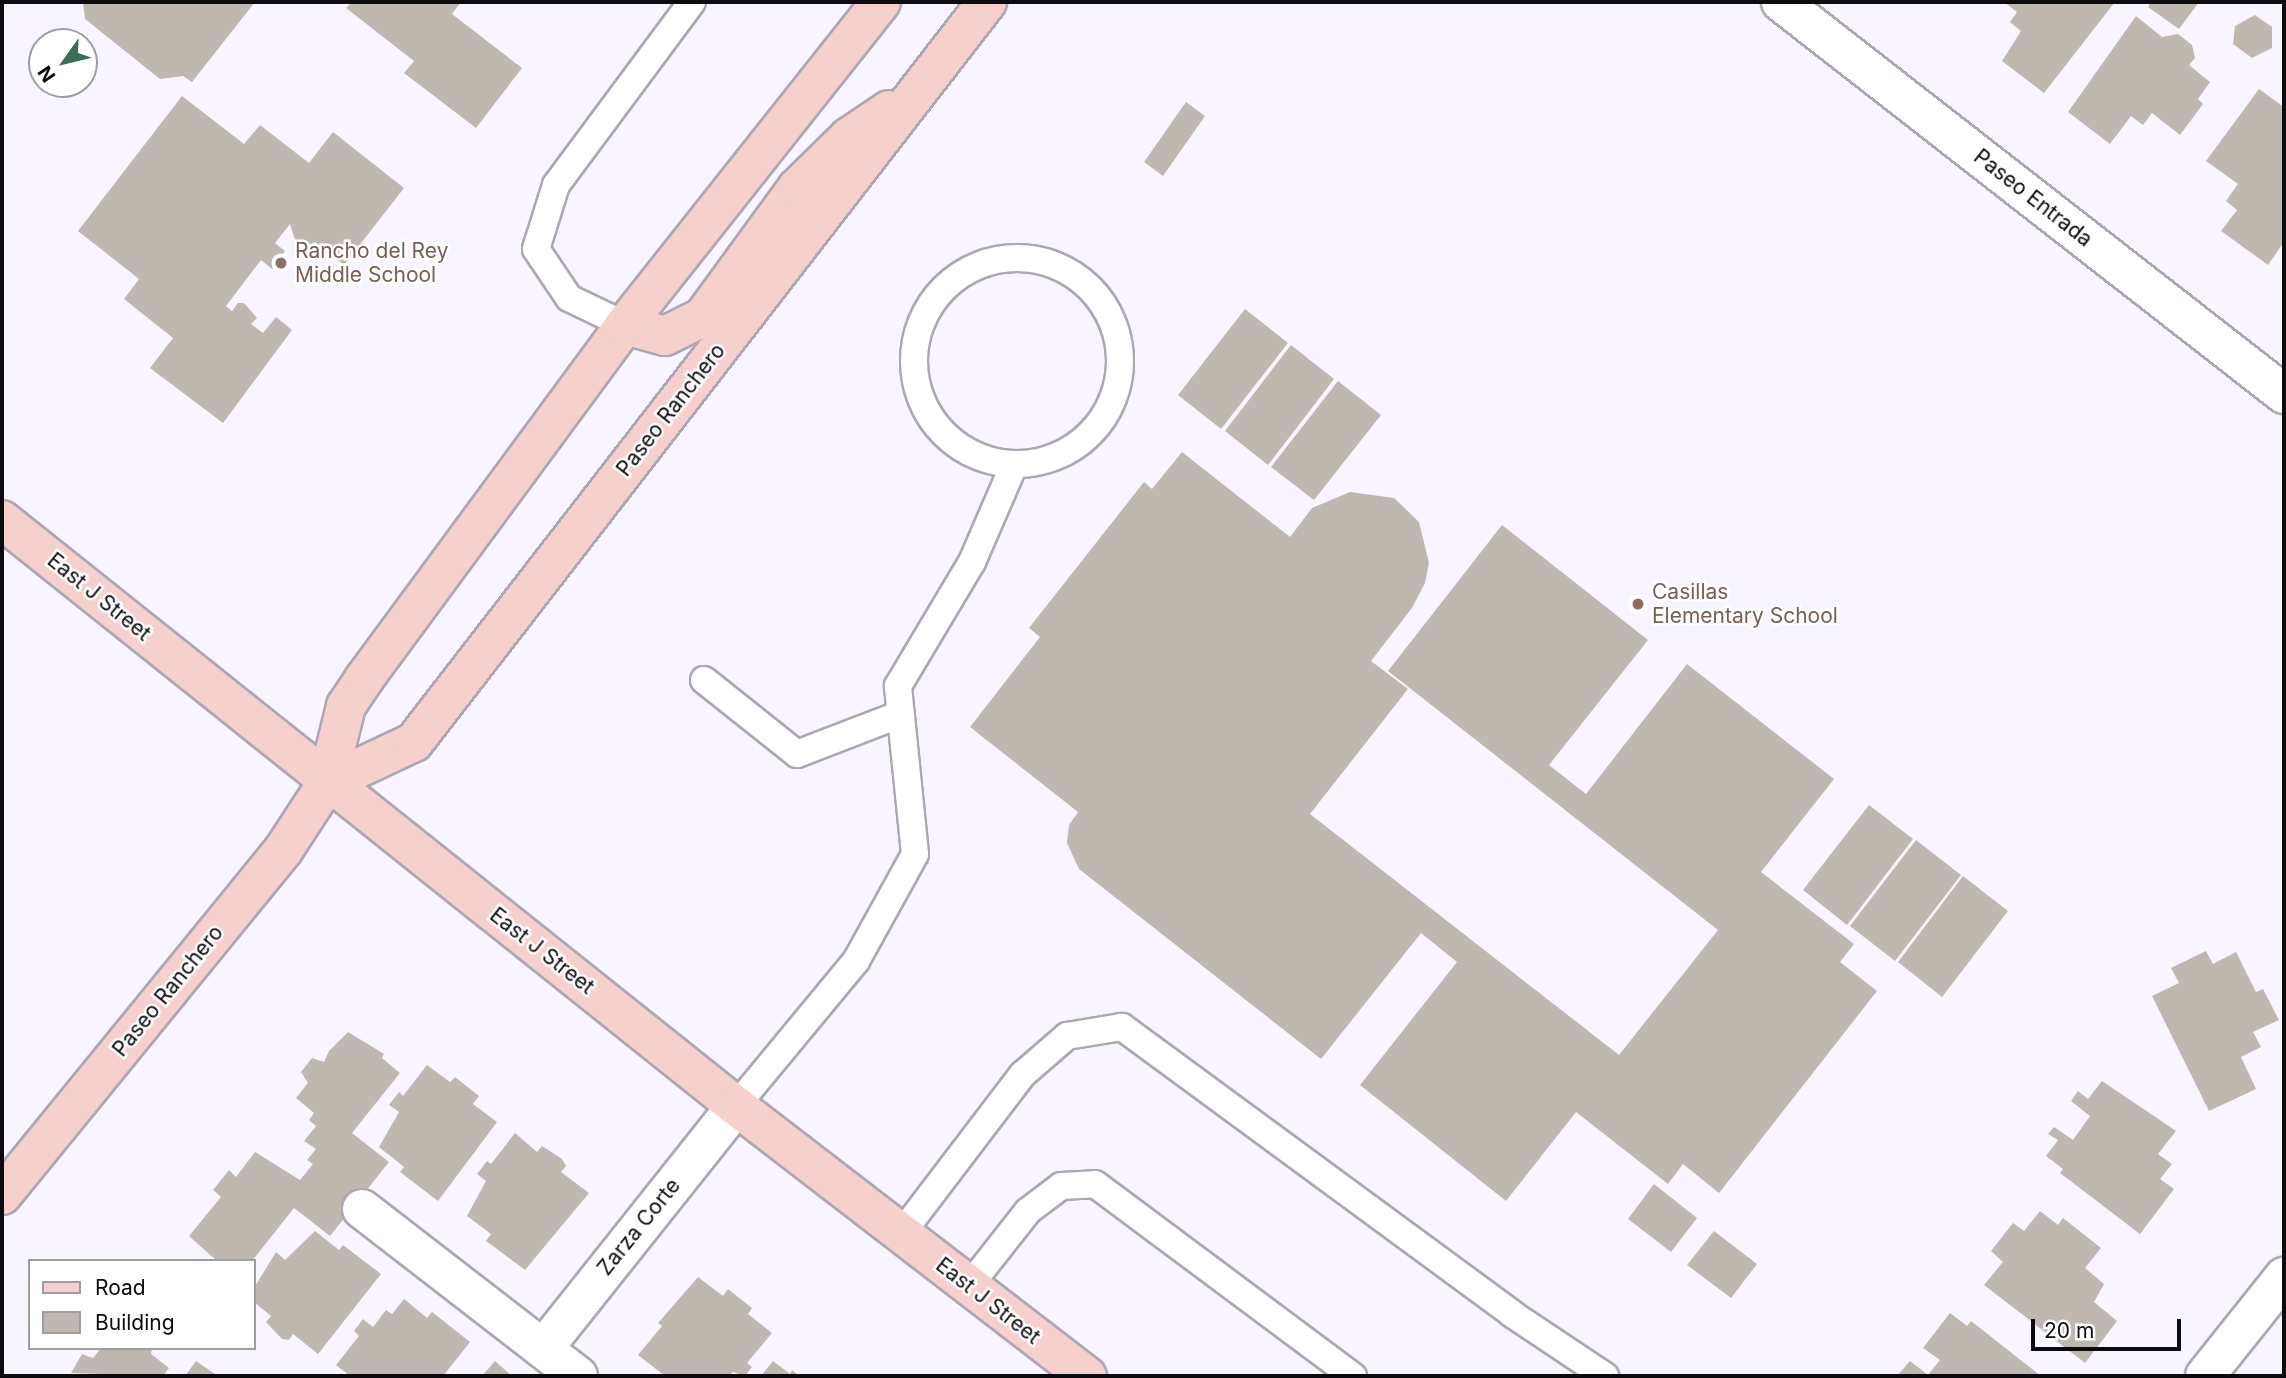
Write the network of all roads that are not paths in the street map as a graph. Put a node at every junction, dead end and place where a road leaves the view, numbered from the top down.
1 (692, 2) edge
2 (881, 2) edge
3 (987, 2) edge
4 (1781, 2) edge
5 (919, 90) junction
6 (625, 324) junction
7 (2284, 394) edge
8 (1014, 465) junction
9 (2, 520) edge
10 (704, 680) dead end
11 (901, 714) junction
12 (327, 783) junction
13 (736, 1106) junction
14 (2, 1195) edge
15 (362, 1209) dead end
16 (901, 1234) junction
17 (2284, 1277) edge
18 (968, 1286) junction
19 (542, 1349) junction
20 (578, 1376) edge
21 (1087, 1376) edge
22 (1353, 1376) edge
23 (1605, 1376) edge
24 (2205, 1376) edge

1 - 6 lane
2 - 6 main road, Paseo Ranchero
3 - 5 main road, Paseo Ranchero
4 - 7 street, Paseo Entrada
5 - 6 main road
5 - 12 main road, Paseo Ranchero
6 - 12 main road, Paseo Ranchero
8 - 8 lane
8 - 11 lane
9 - 12 main road, East J Street
10 - 11 lane
11 - 13 lane
12 - 13 main road, East J Street
12 - 14 main road, Paseo Ranchero
13 - 16 main road, East J Street
13 - 19 street, Zarza Corte
15 - 19 street
16 - 18 main road, East J Street
16 - 23 lane
17 - 24 street
18 - 21 main road, East J Street
18 - 22 lane
19 - 20 street

